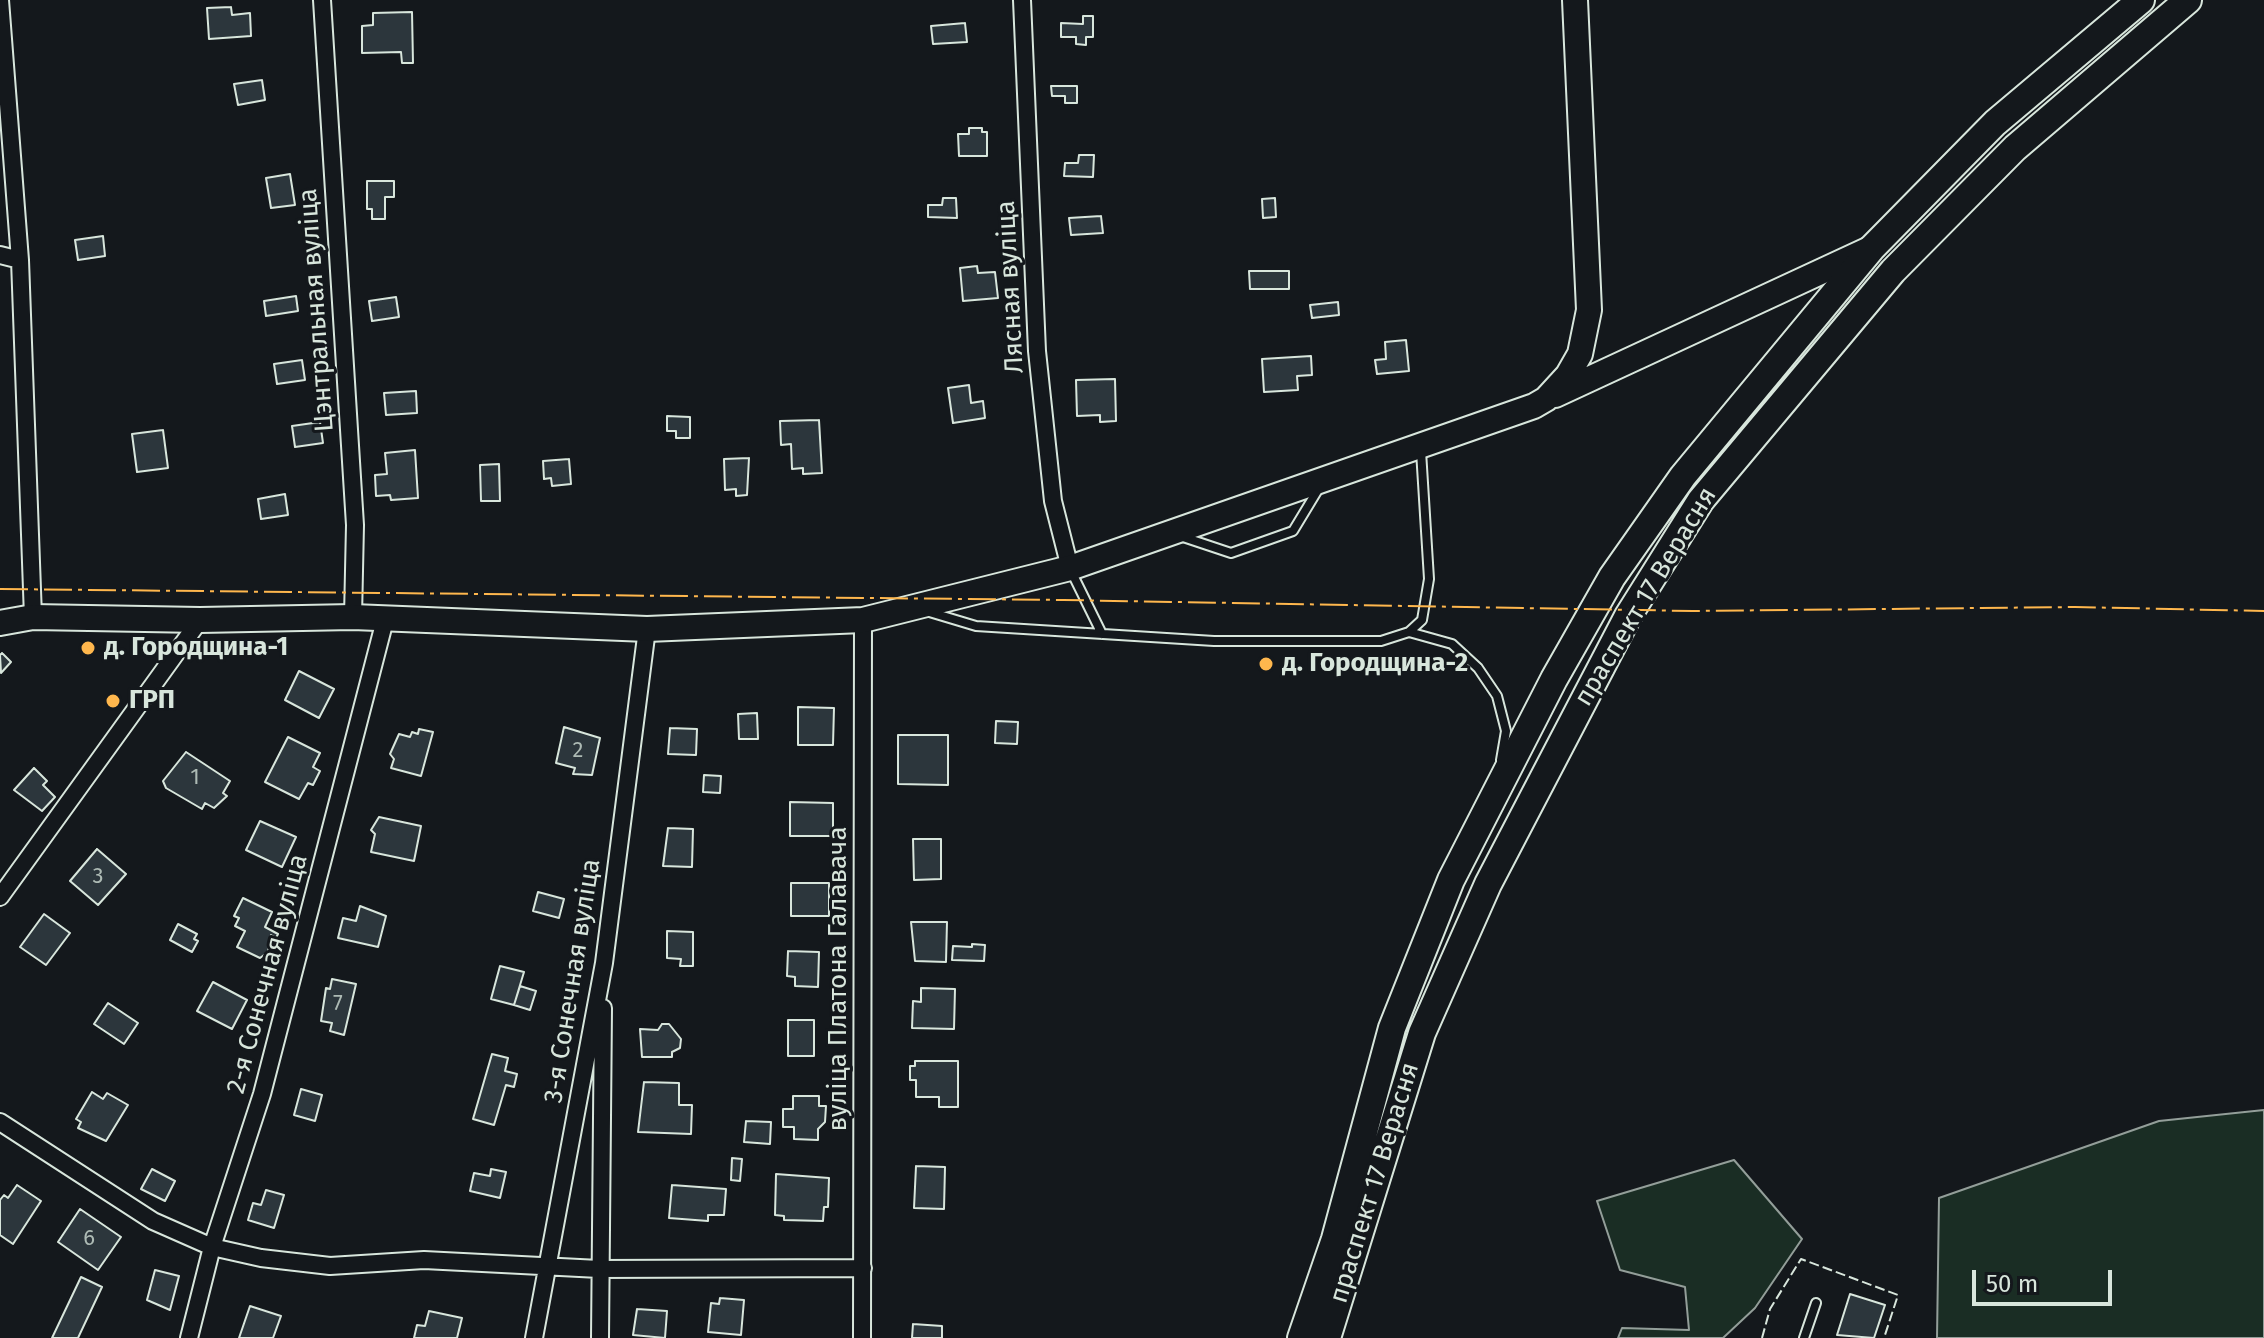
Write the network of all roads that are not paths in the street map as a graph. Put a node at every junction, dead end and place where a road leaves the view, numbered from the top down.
1 (0, 0) edge
2 (322, 0) edge
3 (1022, 0) edge
4 (1575, 0) edge
5 (2141, 0) edge
6 (2188, 0) edge
7 (1872, 248) junction
8 (0, 255) edge
9 (20, 260) junction
10 (1546, 399) junction
11 (1421, 446) junction
12 (1323, 481) junction
13 (1171, 533) junction
14 (1070, 568) junction
15 (914, 607) junction
16 (33, 617) junction
17 (353, 617) junction
18 (200, 620) junction
19 (385, 620) junction
20 (863, 620) junction
21 (0, 623) edge
22 (647, 629) junction
23 (1409, 632) junction
24 (1102, 634) junction
25 (1494, 795) junction
26 (0, 897) edge
27 (604, 963) junction
28 (0, 1122) edge
29 (212, 1247) junction
30 (547, 1266) junction
31 (863, 1268) junction
32 (599, 1269) junction
33 (1816, 1303) dead end
34 (189, 1338) edge
35 (534, 1338) edge
36 (600, 1338) edge
37 (862, 1338) edge
38 (1301, 1338) edge
39 (1327, 1338) edge
40 (1804, 1338) edge

1 - 9 street
2 - 17 street, Цэнтральная вуліца
3 - 14 street, Лясная вуліца
4 - 10 street
5 - 7 main road, праспект 17 Верасня
6 - 39 main road, праспект 17 Верасня
7 - 10 street
7 - 25 main road, праспект 17 Верасня
8 - 9 street
9 - 16 street
10 - 11 street
11 - 12 street
11 - 23 lane
12 - 13 street
12 - 13 lane
13 - 14 street
14 - 15 street
14 - 24 lane
15 - 20 street
15 - 24 lane
16 - 18 street
16 - 21 street
17 - 18 street
17 - 19 street
18 - 26 street
19 - 22 street
19 - 29 street, 2-я Сонечная вуліца
20 - 22 street
20 - 31 street, вуліца Платона Галавача
22 - 27 street, 3-я Сонечная вуліца
23 - 24 lane
23 - 25 lane
25 - 38 main road, праспект 17 Верасня
27 - 30 street, 3-я Сонечная вуліца
27 - 32 street
28 - 29 street
29 - 30 street
29 - 34 street, 2-я Сонечная вуліца
30 - 32 street
30 - 35 street, 3-я Сонечная вуліца
31 - 32 street
31 - 37 street, вуліца Платона Галавача
32 - 36 street
33 - 40 lane

